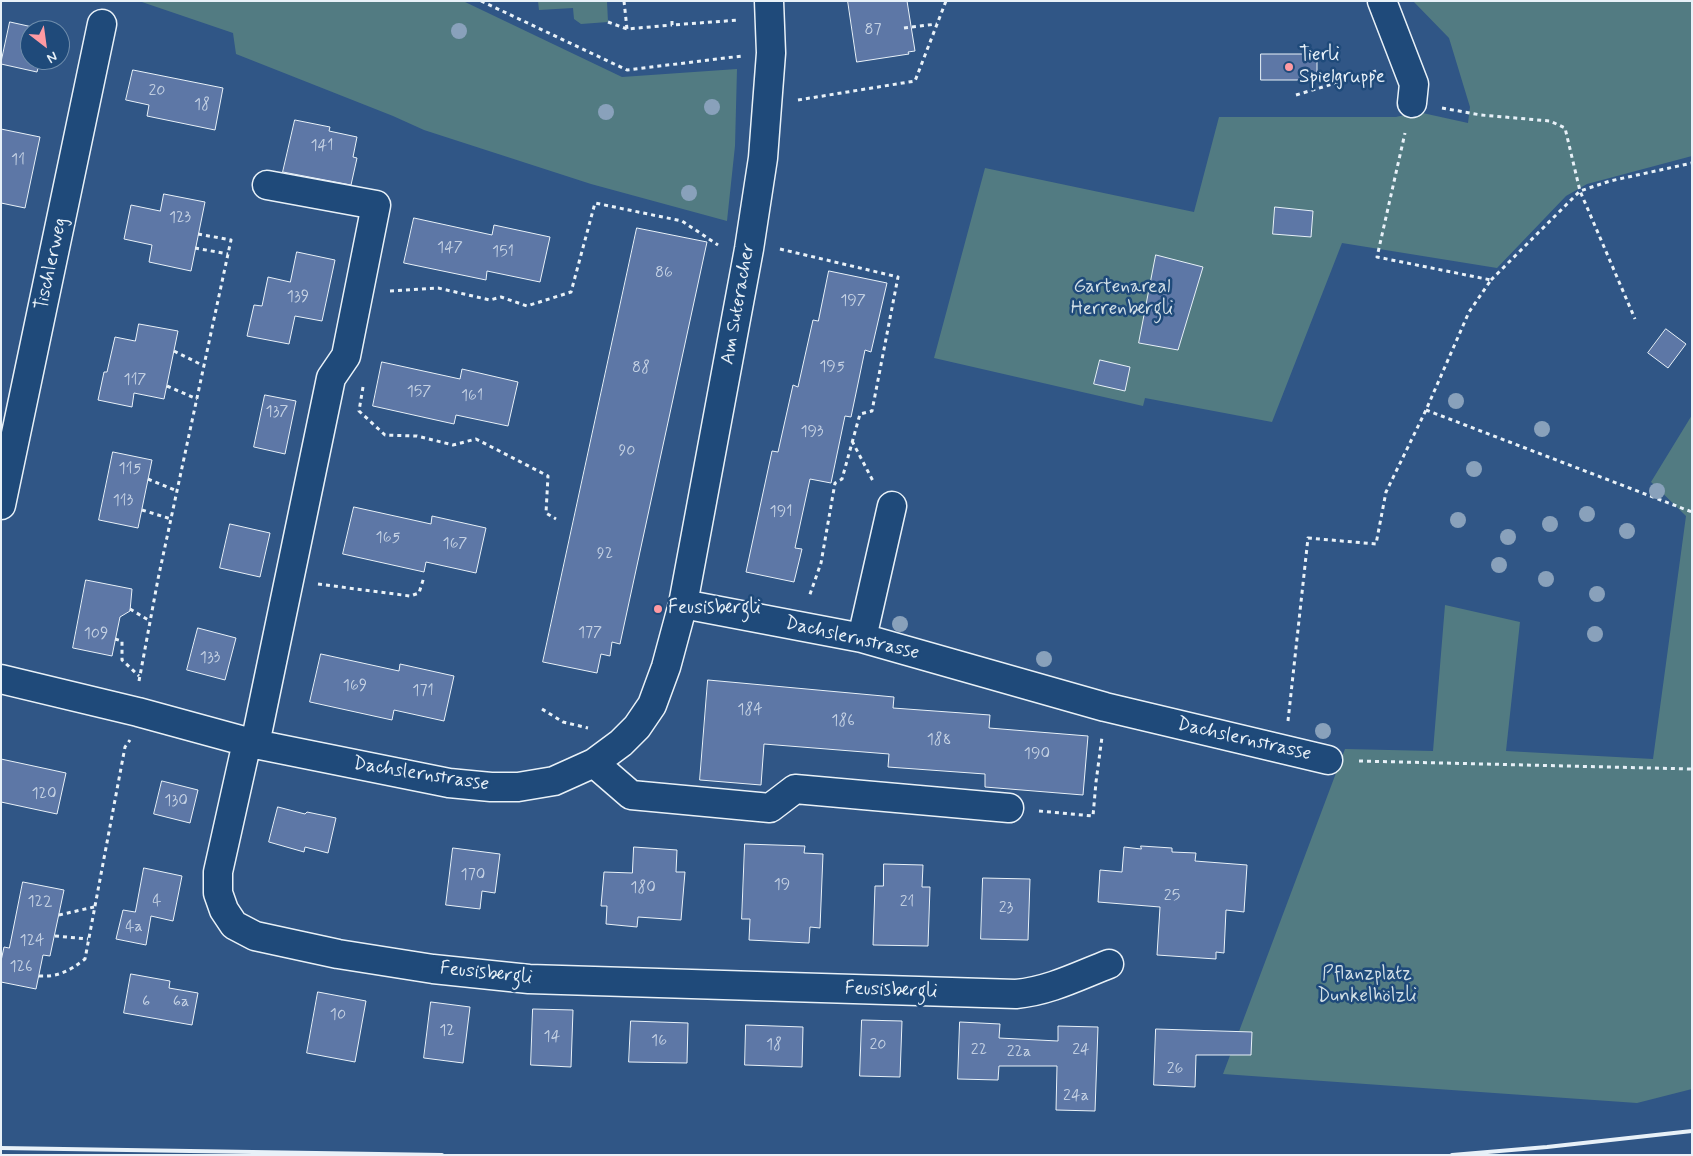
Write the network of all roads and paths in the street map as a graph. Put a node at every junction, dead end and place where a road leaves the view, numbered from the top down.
1 (481, 1) edge
2 (624, 1) edge
3 (769, 1) edge
4 (946, 1) edge
5 (1382, 1) edge
6 (748, 20) dead end
7 (608, 22) dead end
8 (102, 24) dead end
9 (937, 24) junction
10 (904, 28) dead end
11 (627, 29) junction
12 (749, 56) dead end
13 (1405, 62) junction
14 (1296, 95) dead end
15 (793, 101) dead end
16 (1412, 103) junction
17 (1692, 163) edge
18 (267, 185) dead end
19 (1580, 191) junction
20 (198, 234) dead end
21 (726, 246) dead end
22 (195, 248) dead end
23 (779, 249) dead end
24 (228, 254) junction
25 (1492, 280) junction
26 (385, 293) dead end
27 (1634, 319) dead end
28 (174, 351) dead end
29 (204, 366) junction
30 (364, 383) dead end
31 (167, 386) dead end
32 (197, 399) junction
33 (1426, 410) junction
34 (852, 441) junction
35 (148, 479) dead end
36 (177, 491) junction
37 (1, 505) edge
38 (142, 510) dead end
39 (891, 511) joint
40 (1692, 512) edge
41 (170, 519) junction
42 (556, 519) dead end
43 (819, 569) dead end
44 (290, 577) junction
45 (424, 577) dead end
46 (683, 604) junction
47 (130, 609) dead end
48 (150, 621) junction
49 (115, 639) dead end
50 (867, 640) junction
51 (140, 676) junction
52 (1, 679) edge
53 (542, 709) dead end
54 (138, 712) junction
55 (584, 727) dead end
56 (1103, 732) dead end
57 (251, 743) junction
58 (1285, 749) junction
59 (1328, 760) joint
60 (594, 763) junction
61 (1692, 769) edge
62 (1010, 808) joint
63 (94, 907) junction
64 (58, 915) dead end
65 (54, 936) dead end
66 (88, 939) junction
67 (1109, 964) dead end
68 (39, 976) dead end

1 - 12 path
2 - 11 path
3 - 46 street, Am Suteracher
4 - 9 path
5 - 13 street
6 - 11 path
7 - 11 path
8 - 37 street, Tischlerweg
9 - 10 path
9 - 15 path
13 - 14 path
13 - 16 street
16 - 19 path
16 - 25 path
17 - 19 path
18 - 44 street, Feusisbergli
19 - 25 path
19 - 27 path
20 - 24 path
21 - 26 path
22 - 24 path
23 - 34 path
24 - 29 path
25 - 33 path
28 - 29 path
29 - 32 path
30 - 42 path
31 - 32 path
32 - 36 path
33 - 40 path
33 - 58 path
34 - 39 path
34 - 43 path
35 - 36 path
36 - 41 path
38 - 41 path
39 - 50 street
41 - 48 path
44 - 45 path
44 - 57 street, Feusisbergli
46 - 50 street, Dachslernstrasse
46 - 60 street, Dachslernstrasse
47 - 48 path
48 - 51 path
49 - 51 path
50 - 58 street, Dachslernstrasse
51 - 54 path
52 - 54 street, Dachslernstrasse
53 - 55 path
54 - 57 street, Dachslernstrasse
54 - 63 path
56 - 62 path
57 - 60 street, Dachslernstrasse
57 - 67 street, Feusisbergli
58 - 59 street, Dachslernstrasse
59 - 61 path
60 - 62 street
63 - 64 path
63 - 66 path
65 - 66 path
66 - 68 path

